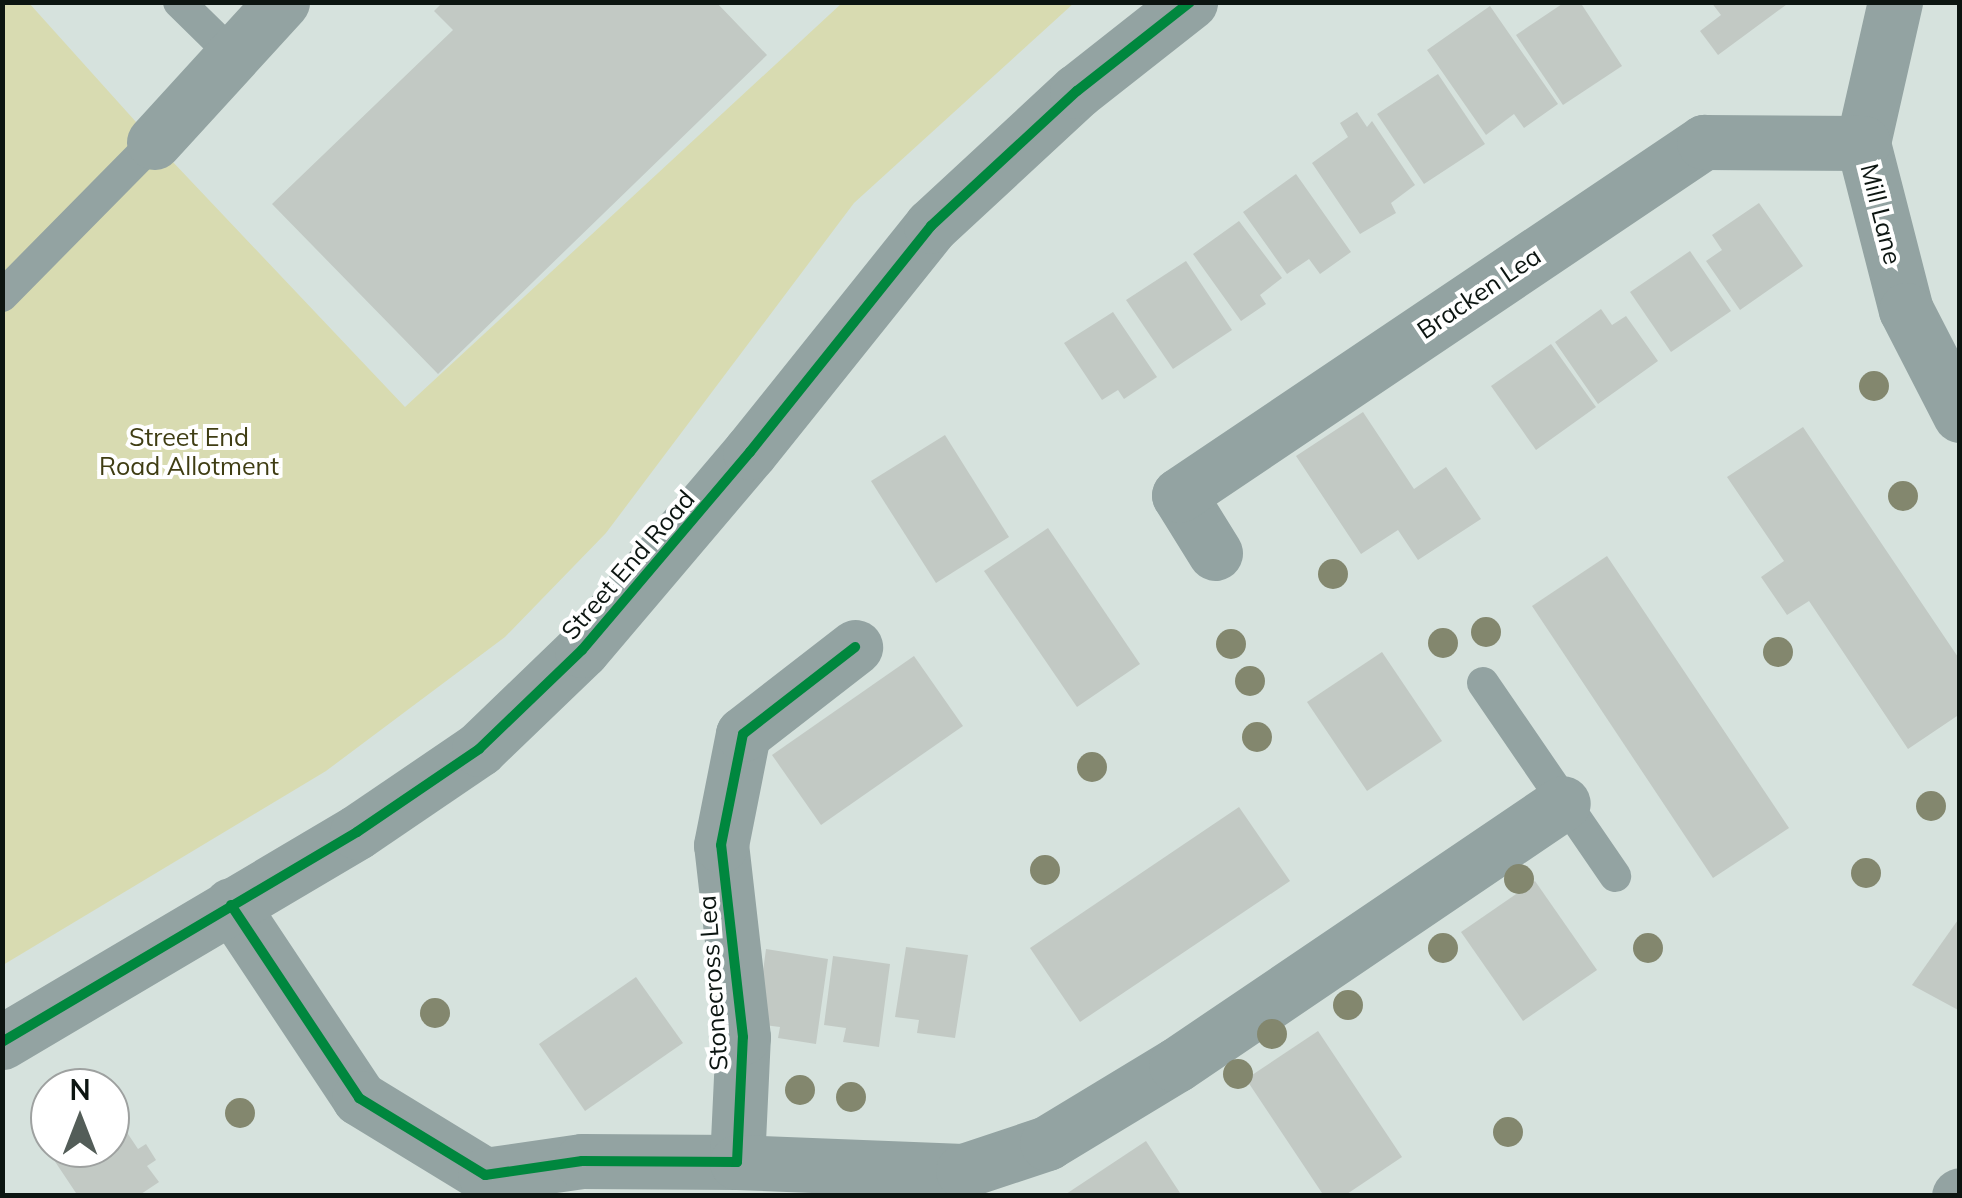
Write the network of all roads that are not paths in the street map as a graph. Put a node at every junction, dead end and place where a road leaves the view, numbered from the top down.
1 (179, 2) edge
2 (282, 2) edge
3 (1190, 2) edge
4 (1896, 2) edge
5 (233, 55) junction
6 (154, 142) joint
7 (1863, 143) junction
8 (2, 296) edge
9 (1960, 416) edge
10 (1215, 553) dead end
11 (856, 647) dead end
12 (1483, 683) dead end
13 (1563, 803) junction
14 (1616, 876) dead end
15 (231, 906) junction
16 (2, 1042) edge
17 (737, 1162) junction
18 (964, 1183) edge
19 (484, 1186) edge

1 - 5 lane
2 - 5 street
3 - 15 street, Street End Road
4 - 7 street, Mill Lane
5 - 6 street
6 - 8 lane
7 - 9 street, Mill Lane
7 - 10 street, Bracken Lea
11 - 17 street, Stonecross Lea
12 - 13 lane
13 - 14 lane
13 - 18 street
15 - 16 street, Street End Road
15 - 19 street
17 - 18 street
17 - 19 street

